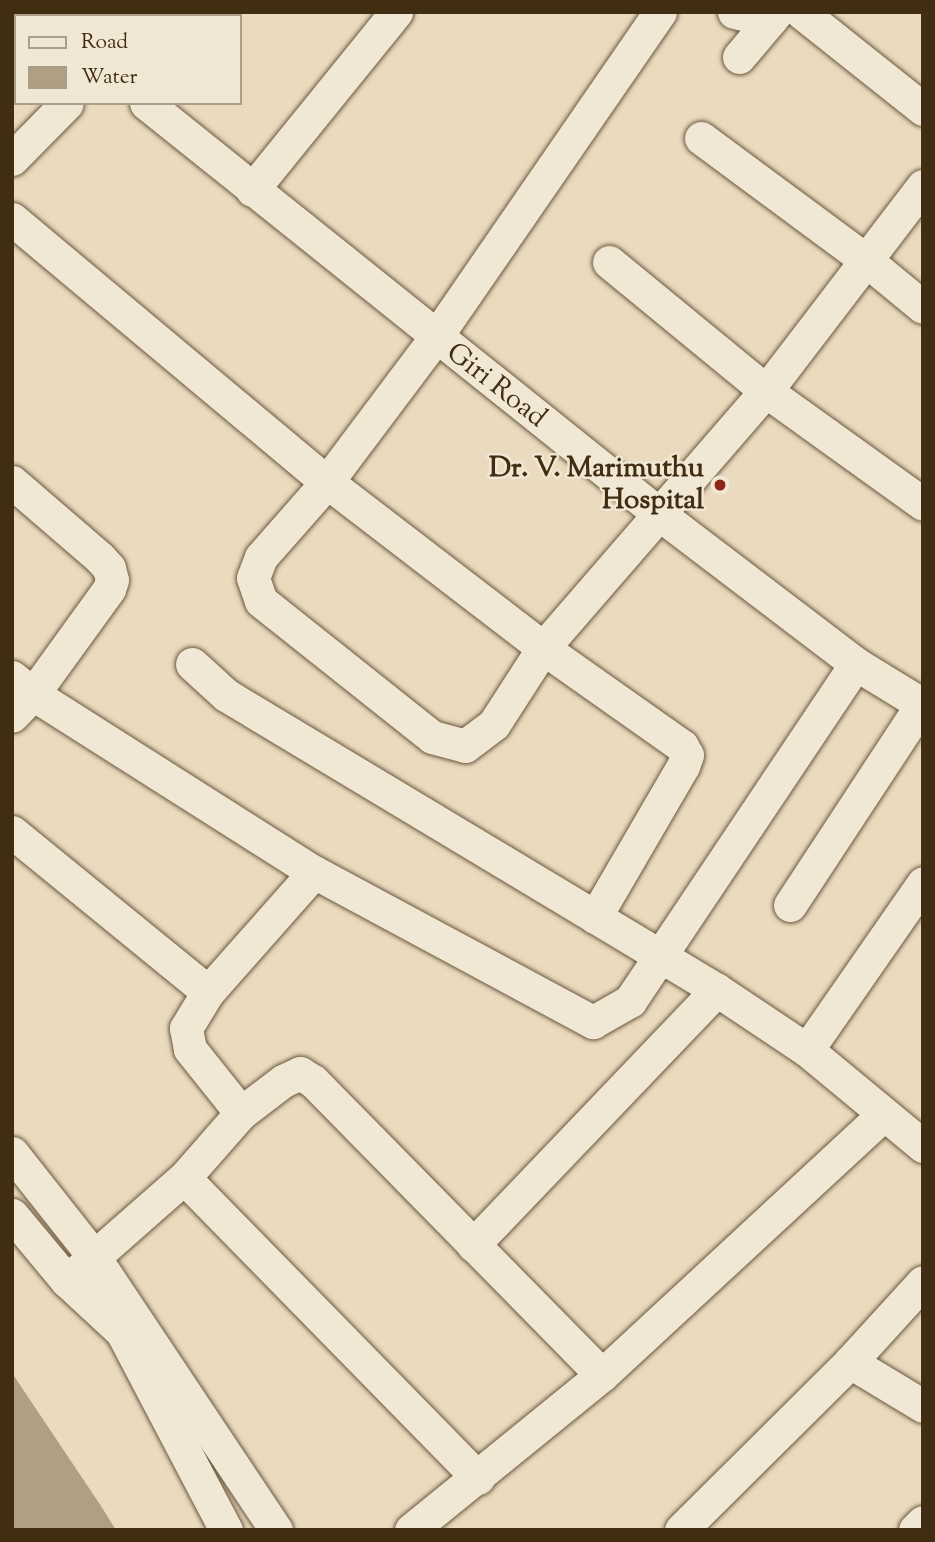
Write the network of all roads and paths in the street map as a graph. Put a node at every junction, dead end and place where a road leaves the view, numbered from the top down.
1 (397, 12) edge
2 (660, 12) edge
3 (734, 12) edge
4 (801, 12) edge
5 (773, 16) edge
6 (738, 57) dead end
7 (65, 105) edge
8 (148, 105) edge
9 (923, 109) edge
10 (701, 138) dead end
11 (12, 159) edge
12 (923, 186) edge
13 (252, 190) junction
14 (12, 219) edge
15 (867, 261) junction
16 (609, 262) dead end
17 (923, 307) edge
18 (435, 338) junction
19 (766, 391) junction
20 (12, 482) edge
21 (327, 482) junction
22 (923, 504) edge
23 (658, 513) junction
24 (544, 648) junction
25 (192, 664) dead end
26 (856, 664) junction
27 (19, 696) edge
28 (922, 704) edge
29 (12, 832) edge
30 (314, 872) junction
31 (923, 883) edge
32 (790, 905) dead end
33 (595, 917) junction
34 (661, 957) junction
35 (717, 990) junction
36 (208, 992) junction
37 (807, 1050) junction
38 (242, 1113) junction
39 (883, 1115) junction
40 (923, 1146) edge
41 (12, 1153) edge
42 (184, 1178) junction
43 (12, 1214) edge
44 (474, 1245) junction
45 (94, 1257) junction
46 (67, 1280) junction
47 (923, 1282) edge
48 (850, 1362) junction
49 (602, 1376) junction
50 (923, 1406) edge
51 (478, 1478) junction
52 (923, 1522) edge
53 (226, 1530) edge
54 (276, 1530) edge
55 (411, 1530) edge
56 (681, 1530) edge
57 (915, 1530) edge

1 - 13 street
2 - 18 street
3 - 5 street
4 - 9 street
5 - 6 street
7 - 11 street
8 - 13 street, Giri Road
10 - 15 street
12 - 15 street
13 - 18 street, Giri Road
14 - 21 street
15 - 17 street
15 - 19 street
16 - 19 street
18 - 21 street
18 - 23 street, Giri Road
19 - 22 street
19 - 23 street
20 - 27 street
21 - 24 street
21 - 24 street
23 - 24 street
23 - 26 street, Giri Road
24 - 33 street
25 - 33 street
26 - 28 street, Giri Road
26 - 34 street
27 - 30 street
28 - 32 street
29 - 36 street
30 - 34 street
30 - 36 street
31 - 37 street
33 - 34 street
34 - 35 street
35 - 37 street
35 - 44 street
36 - 38 street
37 - 39 street
38 - 42 street
38 - 44 street
39 - 40 street
39 - 49 street
41 - 45 street
42 - 45 street
42 - 51 street
43 - 46 street
44 - 49 street
45 - 46 street
45 - 54 street
46 - 53 street
47 - 48 street
48 - 50 street
48 - 56 street
49 - 51 street
51 - 55 street
52 - 57 street

